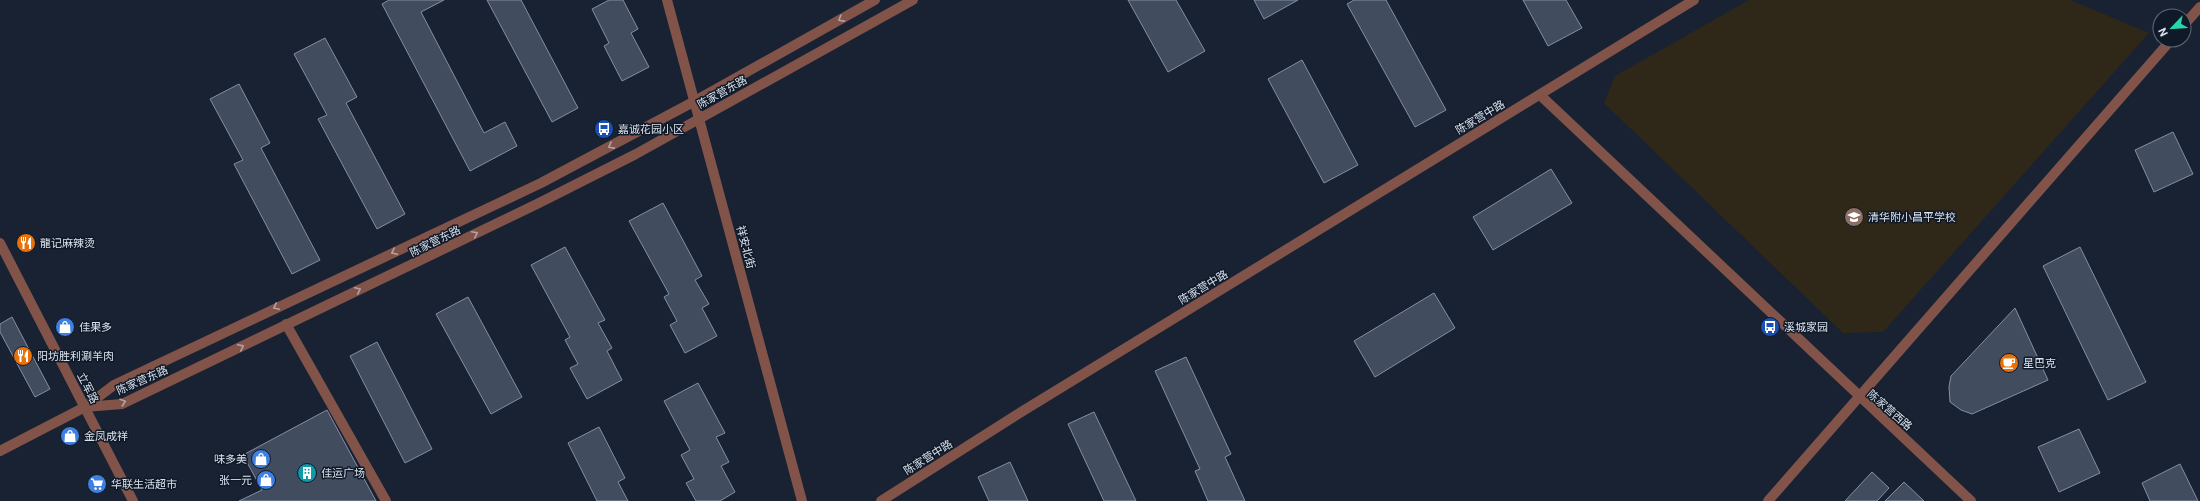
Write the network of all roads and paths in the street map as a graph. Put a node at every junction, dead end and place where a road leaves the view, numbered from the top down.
1 (667, 0) edge
2 (875, 0) edge
3 (913, 0) edge
4 (1694, 0) edge
5 (2200, 7) edge
6 (2192, 16) edge
7 (2164, 48) edge
8 (1540, 95) junction
9 (695, 101) junction
10 (700, 118) junction
11 (0, 243) edge
12 (286, 324) junction
13 (1859, 396) junction
14 (85, 408) junction
15 (0, 452) edge
16 (133, 501) edge
17 (386, 501) edge
18 (802, 501) edge
19 (880, 501) edge
20 (1768, 501) edge
21 (1971, 501) edge

1 - 9 street, 祥安北街
2 -> 9 street, 陈家营东路
3 - 10 street, 陈家营东路
4 - 8 street, 陈家营中路
5 - 6 street
7 - 13 street
8 - 13 street
8 - 19 street, 陈家营中路
9 - 10 street, 祥安北街
9 -> 14 street, 陈家营东路
12 -> 10 street, 陈家营东路
10 - 18 street, 祥安北街
11 - 14 street, 立军路
14 -> 12 street, 陈家营东路
12 - 17 street
13 - 20 street, 陈家营西路
13 - 21 street, 陈家营西路
14 - 15 street
14 - 16 street, 立军路

